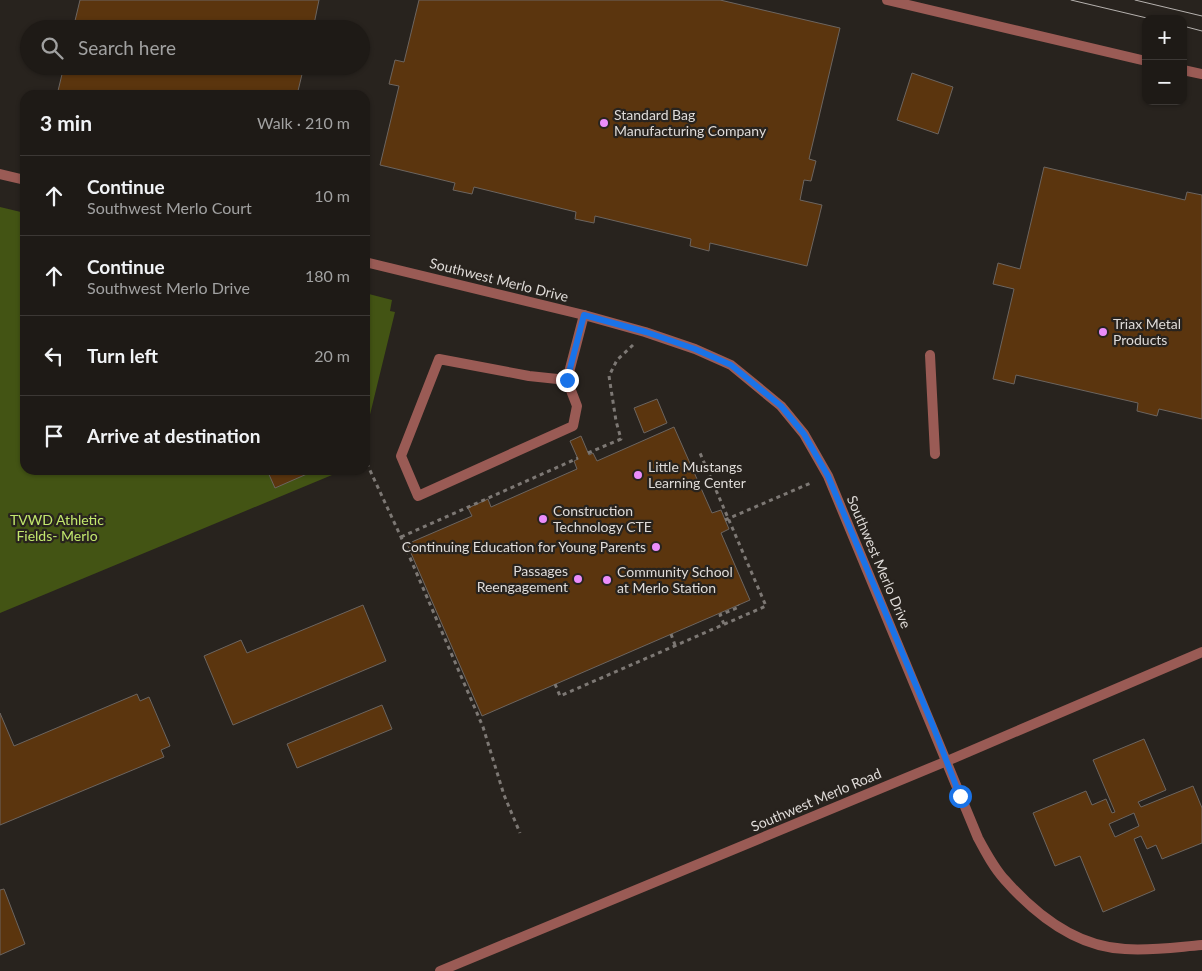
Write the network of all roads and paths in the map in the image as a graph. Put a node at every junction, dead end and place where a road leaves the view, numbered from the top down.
1 (887, 0) edge
2 (1142, 60) edge
3 (1187, 71) edge
4 (1202, 74) edge
5 (0, 174) edge
6 (20, 179) edge
7 (370, 263) edge
8 (584, 315) junction
9 (646, 332) junction
10 (930, 355) dead end
11 (567, 380) junction
12 (588, 453) dead end
13 (700, 453) dead end
14 (935, 454) dead end
15 (578, 458) dead end
16 (370, 470) edge
17 (802, 486) dead end
18 (726, 520) junction
19 (401, 537) junction
20 (738, 605) dead end
21 (724, 624) junction
22 (671, 634) dead end
23 (675, 645) junction
24 (1202, 652) edge
25 (555, 684) dead end
26 (947, 760) junction
27 (520, 832) dead end
28 (1202, 946) edge
29 (440, 971) edge

1 - 2 street
3 - 4 street
5 - 6 street
7 - 8 street, Southwest Merlo Drive
8 - 9 street, Southwest Merlo Drive
8 - 11 street
9 - 12 path
9 - 26 street, Southwest Merlo Drive
10 - 14 street
11 - 11 street
13 - 18 path
15 - 19 path
16 - 19 path
17 - 18 path
18 - 21 path
19 - 27 path
20 - 21 path
21 - 23 path
22 - 23 path
23 - 25 path
24 - 26 street, Southwest Merlo Road
26 - 28 street, Southwest Merlo Drive
26 - 29 street, Southwest Merlo Road

